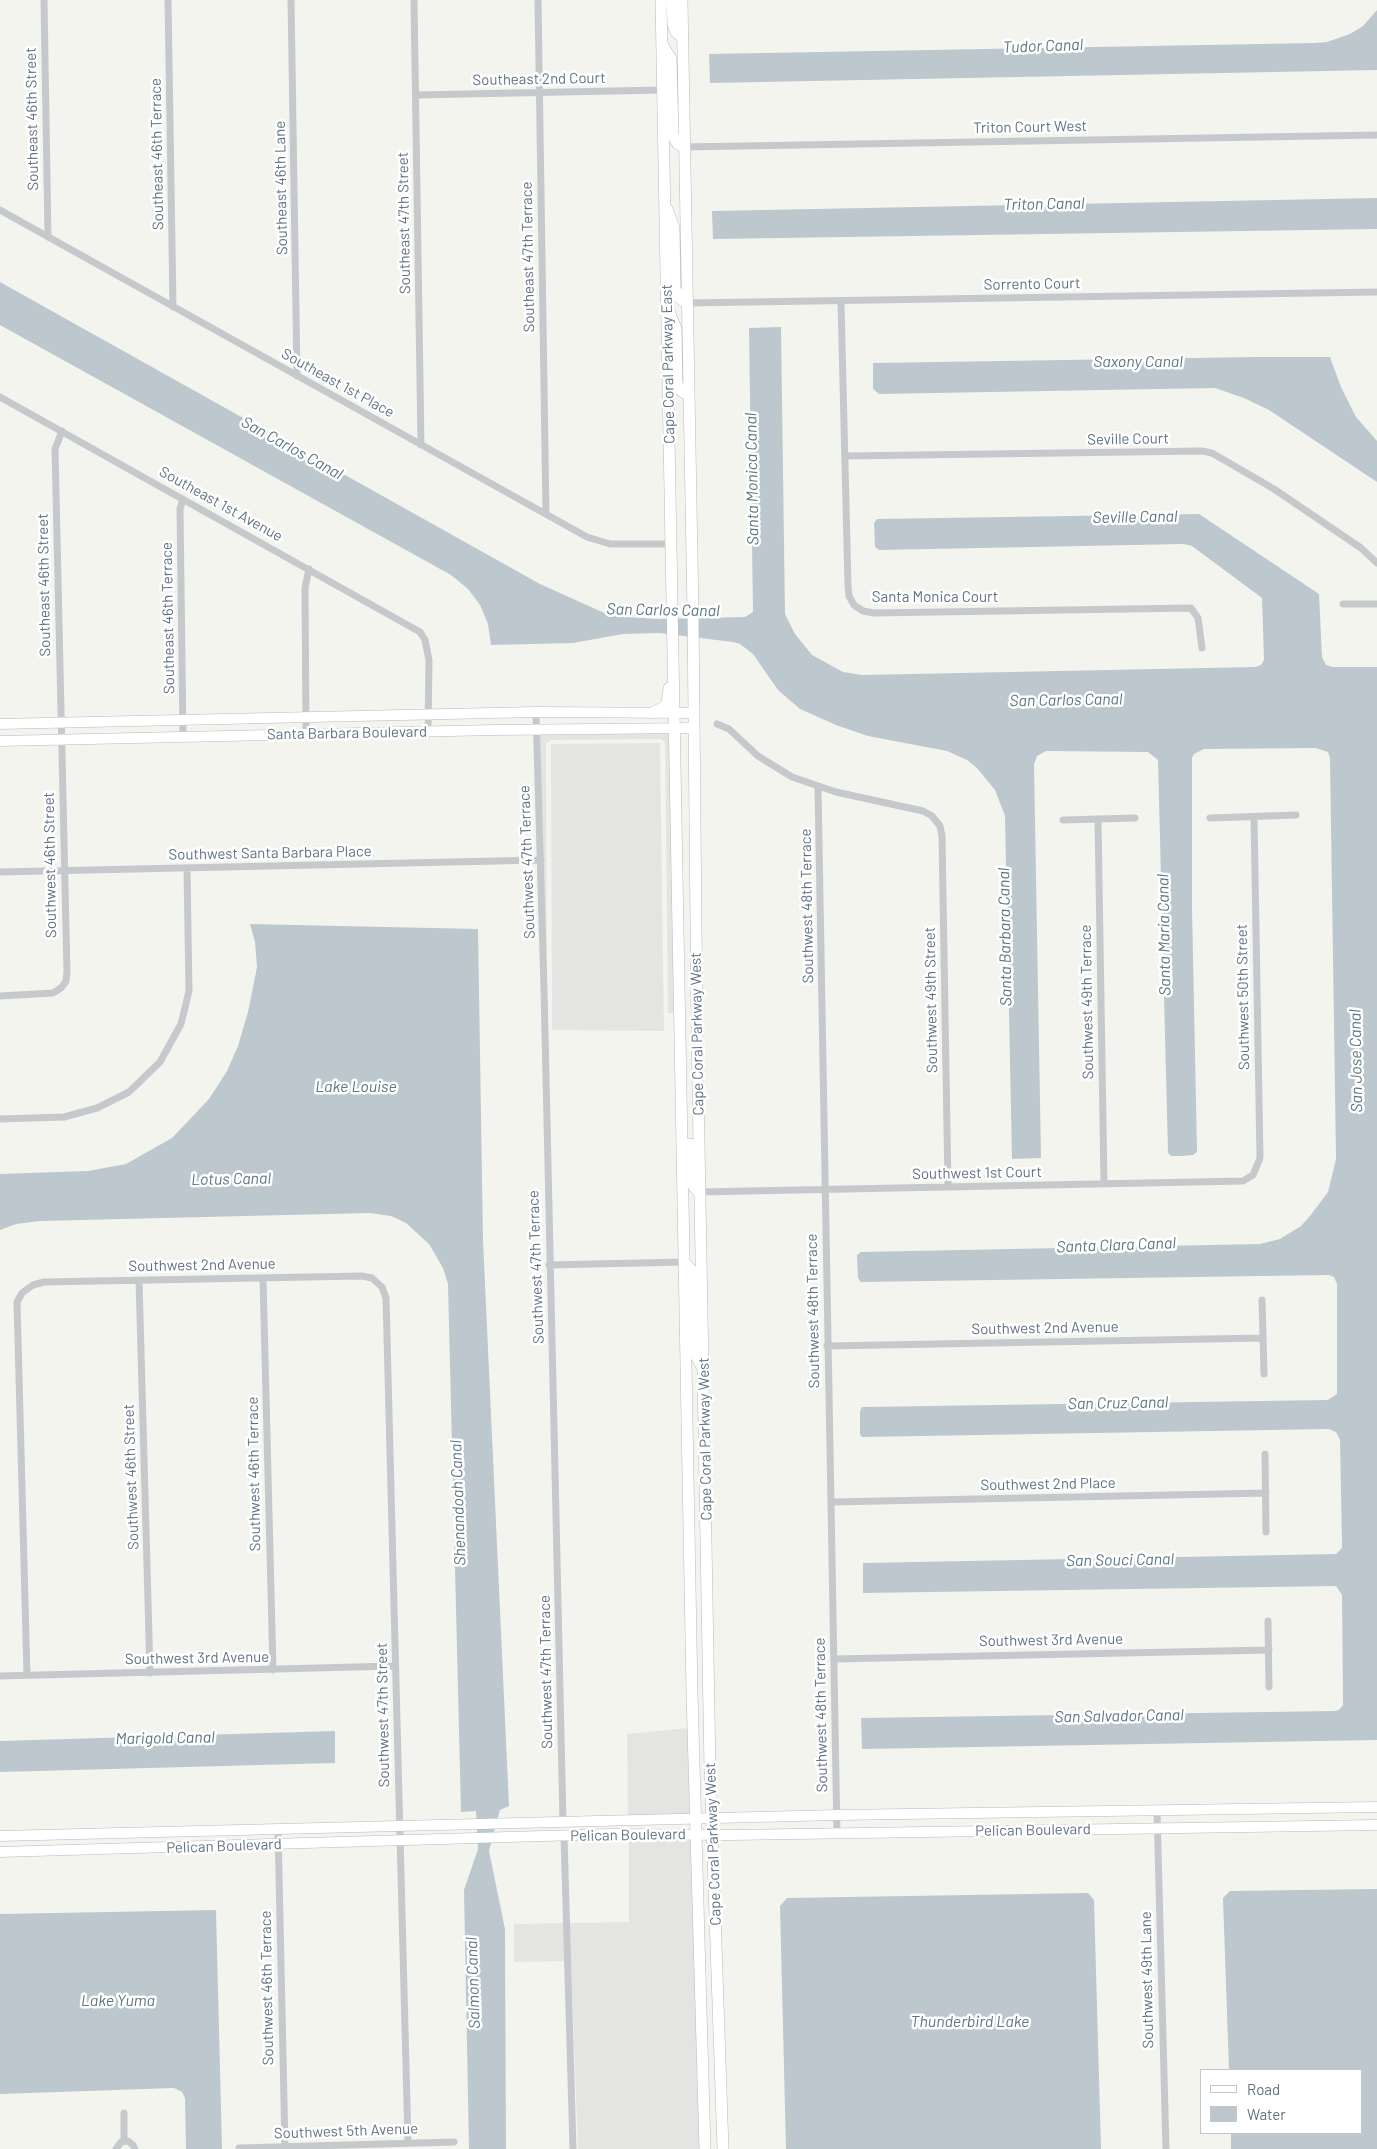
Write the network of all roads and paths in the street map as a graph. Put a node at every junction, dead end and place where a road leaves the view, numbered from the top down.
1 (44, 0) edge
2 (168, 0) edge
3 (291, 0) edge
4 (414, 0) edge
5 (538, 0) edge
6 (661, 0) edge
7 (672, 0) edge
8 (682, 0) edge
9 (682, 37) junction
10 (661, 42) junction
11 (662, 90) junction
12 (539, 92) junction
13 (416, 95) junction
14 (1377, 135) edge
15 (684, 147) junction
16 (664, 205) junction
17 (0, 210) edge
18 (48, 237) junction
19 (1377, 292) edge
20 (841, 302) junction
21 (687, 303) junction
22 (173, 307) junction
23 (667, 307) junction
24 (297, 376) junction
25 (688, 393) junction
26 (0, 397) edge
27 (62, 431) junction
28 (421, 445) junction
29 (845, 456) junction
30 (183, 499) junction
31 (546, 514) junction
32 (672, 544) junction
33 (1377, 563) edge
34 (310, 569) junction
35 (1343, 604) dead end
36 (1377, 604) edge
37 (670, 640) junction
38 (1202, 648) dead end
39 (536, 712) junction
40 (652, 713) junction
41 (675, 713) junction
42 (693, 713) junction
43 (428, 715) junction
44 (306, 717) junction
45 (183, 720) junction
46 (61, 723) junction
47 (0, 724) edge
48 (718, 724) dead end
49 (675, 728) junction
50 (694, 728) junction
51 (536, 730) junction
52 (428, 732) junction
53 (306, 734) junction
54 (183, 737) junction
55 (61, 740) junction
56 (0, 741) edge
57 (818, 788) junction
58 (1296, 815) dead end
59 (1254, 817) junction
60 (1135, 818) dead end
61 (1210, 818) dead end
62 (1098, 819) junction
63 (1063, 820) dead end
64 (540, 860) junction
65 (187, 868) junction
66 (64, 870) junction
67 (0, 872) edge
68 (678, 918) junction
69 (0, 996) edge
70 (696, 1028) junction
71 (681, 1084) junction
72 (0, 1119) edge
73 (1253, 1175) joint
74 (1104, 1184) junction
75 (948, 1187) junction
76 (825, 1190) junction
77 (699, 1192) junction
78 (684, 1262) junction
79 (549, 1265) junction
80 (263, 1278) junction
81 (139, 1280) junction
82 (382, 1287) joint
83 (1262, 1300) dead end
84 (1263, 1338) junction
85 (827, 1346) junction
86 (704, 1371) junction
87 (1264, 1374) dead end
88 (1265, 1454) dead end
89 (1266, 1493) junction
90 (830, 1502) junction
91 (1266, 1532) dead end
92 (1268, 1621) dead end
93 (1269, 1650) junction
94 (834, 1658) junction
95 (395, 1666) junction
96 (273, 1670) junction
97 (150, 1673) junction
98 (26, 1675) junction
99 (0, 1676) edge
100 (1269, 1687) dead end
101 (1377, 1808) edge
102 (1156, 1811) junction
103 (837, 1816) junction
104 (695, 1819) junction
105 (712, 1819) junction
106 (562, 1822) junction
107 (1377, 1825) edge
108 (399, 1826) junction
109 (1157, 1828) junction
110 (278, 1829) junction
111 (837, 1833) junction
112 (696, 1834) junction
113 (713, 1834) junction
114 (0, 1836) edge
115 (564, 1836) junction
116 (522, 1837) junction
117 (400, 1840) junction
118 (277, 1844) junction
119 (0, 1852) edge
120 (124, 2113) dead end
121 (124, 2142) junction
122 (454, 2142) dead end
123 (408, 2144) junction
124 (285, 2147) junction
125 (239, 2148) edge
126 (116, 2149) edge
127 (135, 2149) edge
128 (572, 2149) edge
129 (705, 2149) edge
130 (723, 2149) edge
131 (1166, 2149) edge

1 - 18 street, Southeast 46th Street
2 - 22 street, Southeast 46th Terrace
3 - 24 street, Southeast 46th Lane
4 - 13 street, Southeast 47th Street
5 - 12 street, Southeast 47th Terrace
6 - 10 main road, Cape Coral Parkway East
7 - 9 main road
8 - 9 main road, Cape Coral Parkway East
9 - 15 main road, Cape Coral Parkway East
10 - 11 main road, Cape Coral Parkway East
10 - 15 main road
11 - 12 street, Southeast 2nd Court
11 - 16 main road, Cape Coral Parkway East
12 - 13 street, Southeast 2nd Court
12 - 31 street, Southeast 47th Terrace
13 - 28 street, Southeast 47th Street
14 - 15 street, Triton Court West
15 - 21 main road, Cape Coral Parkway East
16 - 21 main road
16 - 23 main road, Cape Coral Parkway East
17 - 18 street, Southeast 1st Place
18 - 22 street, Southeast 1st Place
19 - 20 street, Sorrento Court
20 - 21 street, Sorrento Court
20 - 29 street, Santa Monica Court
21 - 25 main road, Cape Coral Parkway East
22 - 24 street, Southeast 1st Place
23 - 25 main road
23 - 32 main road, Cape Coral Parkway East
24 - 28 street, Southeast 1st Place
25 - 42 main road, Cape Coral Parkway East
26 - 27 street, Southeast 1st Avenue
27 - 30 street, Southeast 1st Avenue
27 - 46 street, Southeast 46th Street
28 - 31 street, Southeast 1st Place
29 - 33 street, Seville Court
29 - 38 street, Santa Monica Court
30 - 34 street, Southeast 1st Avenue
30 - 45 street, Southeast 46th Terrace
31 - 32 street, Southeast 1st Place
32 - 37 main road, Cape Coral Parkway East
34 - 43 street, Southeast 1st Avenue
34 - 44 street
35 - 36 street
37 - 40 main road
37 - 41 main road
39 - 40 street, Santa Barbara Boulevard
39 - 43 street, Santa Barbara Boulevard
39 - 51 street, Southwest 47th Terrace
40 - 41 street, Santa Barbara Boulevard
41 - 42 street, Santa Barbara Boulevard
41 - 49 main road
42 - 50 main road, Cape Coral Parkway East
43 - 44 street, Santa Barbara Boulevard
43 - 52 street
44 - 45 street, Santa Barbara Boulevard
44 - 53 street
45 - 46 street, Santa Barbara Boulevard
45 - 54 street, Southeast 46th Terrace
46 - 47 street, Santa Barbara Boulevard
46 - 55 street, Southeast 46th Street
48 - 57 street
49 - 50 street, Santa Barbara Boulevard
49 - 51 street, Santa Barbara Boulevard
49 - 68 main road, Cape Coral Parkway West
50 - 70 main road, Cape Coral Parkway West
51 - 52 street, Santa Barbara Boulevard
51 - 64 street, Southwest 47th Terrace
52 - 53 street, Santa Barbara Boulevard
53 - 54 street, Santa Barbara Boulevard
54 - 55 street, Santa Barbara Boulevard
55 - 56 street, Santa Barbara Boulevard
55 - 66 street, Southwest 46th Street
57 - 75 street, Southwest 49th Street
57 - 76 street, Southwest 48th Terrace
58 - 59 street
59 - 61 street
59 - 73 street, Southwest 50th Street
60 - 62 street
62 - 63 street
62 - 74 street, Southwest 49th Terrace
64 - 65 street, Southwest Santa Barbara Place
64 - 79 street, Southwest 47th Terrace
65 - 66 street, Southwest Santa Barbara Place
65 - 72 street
66 - 67 street, Southwest Santa Barbara Place
66 - 69 street, Southwest 46th Street
68 - 70 main road
68 - 71 main road, Cape Coral Parkway West
70 - 77 main road, Cape Coral Parkway West
71 - 77 main road
71 - 78 main road, Cape Coral Parkway West
73 - 74 street, Southwest 1st Court
74 - 75 street, Southwest 1st Court
75 - 76 street, Southwest 1st Court
76 - 77 street, Southwest 1st Court
76 - 85 street, Southwest 48th Terrace
77 - 86 main road, Cape Coral Parkway West
78 - 79 street
78 - 86 main road
78 - 104 main road, Cape Coral Parkway West
79 - 106 street, Southwest 47th Terrace
80 - 81 street, Southwest 2nd Avenue
80 - 82 street, Southwest 2nd Avenue
80 - 96 street, Southwest 46th Terrace
81 - 97 street, Southwest 46th Street
81 - 98 street, Southwest 2nd Avenue
82 - 95 street, Southwest 47th Street
83 - 84 street
84 - 85 street, Southwest 2nd Avenue
84 - 87 street
85 - 90 street, Southwest 48th Terrace
86 - 105 main road, Cape Coral Parkway West
88 - 89 street
89 - 90 street, Southwest 2nd Place
89 - 91 street
90 - 94 street, Southwest 48th Terrace
92 - 93 street
93 - 94 street, Southwest 3rd Avenue
93 - 100 street
94 - 103 street, Southwest 48th Terrace
95 - 96 street, Southwest 3rd Avenue
95 - 108 street, Southwest 47th Street
96 - 97 street, Southwest 3rd Avenue
97 - 98 street, Southwest 3rd Avenue
98 - 99 street, Southwest 3rd Avenue
101 - 102 street, Pelican Boulevard
102 - 103 street, Pelican Boulevard
102 - 109 street, Southwest 49th Lane
103 - 105 street, Pelican Boulevard
103 - 111 street, Southwest 48th Terrace
104 - 105 street, Pelican Boulevard
104 - 106 street, Pelican Boulevard
104 - 112 main road, Cape Coral Parkway West
105 - 113 main road, Cape Coral Parkway West
106 - 108 street, Pelican Boulevard
106 - 116 street
107 - 109 street, Pelican Boulevard
108 - 110 street, Pelican Boulevard
108 - 117 street, Southwest 47th Street
109 - 111 street, Pelican Boulevard
109 - 131 street, Southwest 49th Lane
110 - 114 street, Pelican Boulevard
110 - 118 street, Southwest 46th Terrace
111 - 113 street, Pelican Boulevard
112 - 113 street, Pelican Boulevard
112 - 115 street, Pelican Boulevard
112 - 129 main road, Cape Coral Parkway West
113 - 130 main road, Cape Coral Parkway West
115 - 116 street, Pelican Boulevard
115 - 128 street
116 - 117 street, Pelican Boulevard
117 - 118 street, Pelican Boulevard
117 - 123 street, Southwest 47th Street
118 - 119 street, Pelican Boulevard
118 - 124 street, Southwest 46th Terrace
120 - 121 street
121 - 126 street
121 - 127 street
122 - 123 street, Southwest 5th Avenue
123 - 124 street, Southwest 5th Avenue
124 - 125 street, Southwest 5th Avenue

